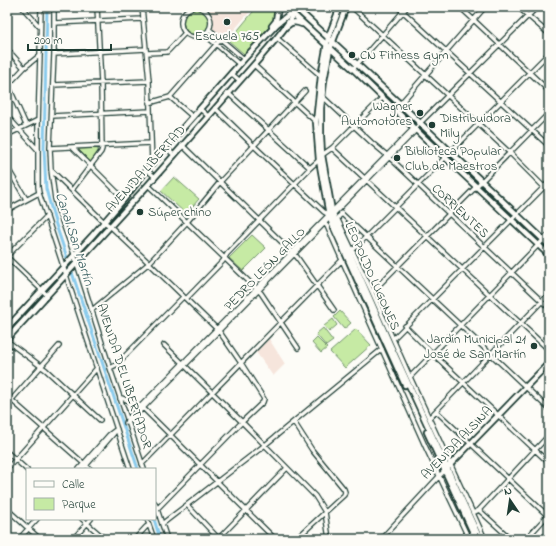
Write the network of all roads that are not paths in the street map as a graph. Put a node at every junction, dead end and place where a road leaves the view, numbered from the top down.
1 (22, 7) edge
2 (41, 7) edge
3 (54, 7) edge
4 (97, 7) edge
5 (142, 7) edge
6 (196, 7) edge
7 (209, 7) edge
8 (278, 7) edge
9 (287, 7) edge
10 (340, 7) edge
11 (346, 7) edge
12 (352, 7) edge
13 (398, 7) edge
14 (407, 7) edge
15 (460, 7) edge
16 (484, 7) edge
17 (518, 7) edge
18 (537, 7) edge
19 (296, 8) edge
20 (206, 11) junction
21 (403, 12) junction
22 (292, 13) junction
23 (529, 16) junction
24 (143, 19) junction
25 (474, 20) junction
26 (98, 21) junction
27 (54, 23) junction
28 (304, 24) junction
29 (40, 27) junction
30 (284, 28) junction
31 (209, 29) junction
32 (185, 33) junction
33 (268, 33) junction
34 (204, 34) junction
35 (549, 34) edge
36 (382, 36) junction
37 (277, 38) junction
38 (328, 38) junction
39 (221, 39) junction
40 (333, 42) junction
41 (216, 44) junction
42 (258, 44) junction
43 (499, 45) junction
44 (329, 47) junction
45 (7, 49) edge
46 (266, 50) junction
47 (146, 51) junction
48 (447, 51) junction
49 (99, 52) junction
50 (549, 53) edge
51 (40, 54) junction
52 (54, 54) junction
53 (244, 59) junction
54 (239, 64) junction
55 (254, 65) junction
56 (355, 67) junction
57 (24, 68) junction
58 (231, 73) junction
59 (471, 73) junction
60 (529, 73) junction
61 (321, 76) junction
62 (425, 76) junction
63 (239, 80) junction
64 (149, 81) junction
65 (101, 83) junction
66 (53, 84) junction
67 (305, 91) dead end
68 (549, 91) edge
69 (228, 93) junction
70 (322, 96) junction
71 (170, 97) junction
72 (447, 97) junction
73 (382, 98) junction
74 (294, 102) junction
75 (500, 102) junction
76 (149, 103) junction
77 (400, 104) junction
78 (215, 108) junction
79 (200, 109) junction
80 (150, 111) junction
81 (549, 113) edge
82 (102, 114) junction
83 (7, 116) edge
84 (52, 116) junction
85 (208, 116) junction
86 (193, 117) junction
87 (38, 120) junction
88 (316, 122) junction
89 (478, 124) junction
90 (26, 125) junction
91 (354, 126) junction
92 (417, 127) junction
93 (19, 129) junction
94 (269, 130) junction
95 (532, 130) junction
96 (7, 135) edge
97 (151, 143) junction
98 (102, 145) junction
99 (182, 145) junction
100 (254, 146) junction
101 (549, 146) edge
102 (72, 147) junction
103 (50, 148) junction
104 (166, 148) junction
105 (332, 148) junction
106 (38, 150) junction
107 (510, 153) junction
108 (447, 154) junction
109 (174, 155) junction
110 (322, 155) junction
111 (388, 157) junction
112 (319, 160) junction
113 (152, 164) junction
114 (91, 165) junction
115 (7, 167) edge
116 (310, 168) junction
117 (51, 170) junction
118 (147, 170) junction
119 (155, 177) junction
120 (366, 179) junction
121 (220, 182) junction
122 (549, 182) edge
123 (294, 184) junction
124 (479, 184) junction
125 (135, 185) junction
126 (148, 185) junction
127 (418, 185) junction
128 (544, 187) junction
129 (72, 190) junction
130 (142, 192) junction
131 (39, 193) junction
132 (26, 199) junction
133 (124, 199) junction
134 (395, 208) junction
135 (7, 210) edge
136 (333, 212) junction
137 (342, 214) junction
138 (449, 215) junction
139 (47, 216) junction
140 (514, 217) junction
141 (259, 220) junction
142 (104, 222) junction
143 (187, 222) junction
144 (323, 222) junction
145 (110, 226) junction
146 (549, 234) edge
147 (427, 236) junction
148 (366, 237) junction
149 (541, 242) junction
150 (549, 245) edge
151 (484, 248) junction
152 (352, 250) junction
153 (293, 253) junction
154 (549, 255) edge
155 (73, 256) junction
156 (7, 257) edge
157 (224, 258) junction
158 (342, 260) junction
159 (75, 263) junction
160 (149, 263) junction
161 (65, 265) junction
162 (398, 266) junction
163 (462, 269) junction
164 (68, 272) junction
165 (511, 273) junction
166 (317, 286) junction
167 (257, 289) junction
168 (42, 290) junction
169 (372, 292) junction
170 (549, 294) edge
171 (47, 295) junction
172 (490, 295) junction
173 (184, 298) junction
174 (432, 299) junction
175 (542, 301) junction
176 (549, 308) edge
177 (92, 310) junction
178 (334, 310) dead end
179 (280, 322) junction
180 (520, 323) junction
181 (460, 325) junction
182 (405, 326) junction
183 (7, 328) edge
184 (217, 330) junction
185 (393, 338) junction
186 (7, 340) edge
187 (164, 345) dead end
188 (59, 346) dead end
189 (298, 348) dead end
190 (382, 349) junction
191 (549, 350) edge
192 (432, 353) junction
193 (491, 354) junction
194 (242, 363) junction
195 (549, 363) edge
196 (183, 365) junction
197 (40, 367) junction
198 (97, 368) junction
199 (110, 368) junction
200 (410, 377) junction
201 (463, 382) junction
202 (526, 387) junction
203 (212, 393) junction
204 (73, 395) junction
205 (7, 396) edge
206 (120, 399) junction
207 (12, 400) junction
208 (7, 405) edge
209 (142, 407) junction
210 (549, 409) edge
211 (436, 411) junction
212 (498, 416) junction
213 (429, 418) junction
214 (100, 420) dead end
215 (127, 422) junction
216 (242, 422) junction
217 (294, 422) junction
218 (43, 428) junction
219 (118, 428) junction
220 (549, 435) edge
221 (170, 436) junction
222 (471, 444) junction
223 (265, 445) junction
224 (535, 450) junction
225 (7, 452) edge
226 (15, 460) junction
227 (549, 463) edge
228 (85, 464) junction
229 (142, 464) junction
230 (200, 466) junction
231 (448, 467) junction
232 (80, 468) edge
233 (83, 468) edge
234 (89, 468) edge
235 (130, 468) edge
236 (144, 468) edge
237 (287, 468) junction
238 (7, 469) edge
239 (26, 469) edge
240 (440, 476) junction
241 (508, 479) junction
242 (217, 482) junction
243 (187, 505) junction
244 (156, 506) edge
245 (7, 509) edge
246 (157, 509) junction
247 (245, 510) junction
248 (480, 510) junction
249 (325, 512) junction
250 (473, 513) junction
251 (548, 515) edge
252 (36, 520) edge
253 (83, 520) edge
254 (90, 520) edge
255 (148, 521) edge
256 (87, 524) junction
257 (162, 524) junction
258 (29, 528) junction
259 (19, 539) edge
260 (40, 539) edge
261 (73, 539) edge
262 (105, 539) edge
263 (135, 539) edge
264 (154, 539) edge
265 (167, 539) edge
266 (219, 539) edge
267 (275, 539) edge
268 (296, 539) edge
269 (329, 539) edge
270 (381, 539) edge
271 (469, 539) edge
272 (476, 539) edge
273 (480, 539) edge
274 (485, 539) edge
275 (511, 539) edge
276 (526, 539) edge

1 - 29 street
2 - 29 street, AVENIDA DEL LIBERTADOR
3 - 27 street, AVENIDA DEL LIBERTADOR
4 - 26 street
5 - 24 street
6 - 20 street
6 - 32 street
7 - 20 street
8 - 33 main road
9 - 22 main road
10 - 38 main road, LEOPOLDO LUGONES
11 - 40 main road, LEOPOLDO LUGONES
12 - 36 street
13 - 21 street
14 - 21 street
15 - 25 street
16 - 25 street
17 - 23 street
18 - 23 street, PEDRO LEÓN GALLO
19 - 22 main road, AVENIDA LIBERTAD
19 - 38 main road
20 - 31 street
21 - 36 street
21 - 48 street
22 - 28 main road
22 - 30 main road, AVENIDA LIBERTAD
22 - 33 main road, AVENIDA LIBERTAD
23 - 35 street
23 - 43 street, PEDRO LEÓN GALLO
24 - 26 street
24 - 47 street
25 - 43 street
25 - 48 street
26 - 27 street
26 - 49 street
27 - 52 street, AVENIDA DEL LIBERTADOR
28 - 30 main road
28 - 44 main road
29 - 51 street, AVENIDA DEL LIBERTADOR
30 - 37 main road, AVENIDA LIBERTAD
31 - 34 street
31 - 39 street
32 - 34 street
32 - 47 street
33 - 42 main road, AVENIDA LIBERTAD
34 - 41 street
36 - 56 street
36 - 62 street
37 - 46 main road, AVENIDA LIBERTAD
37 - 61 street
38 - 40 main road
38 - 44 main road, LEOPOLDO LUGONES
39 - 41 street
39 - 53 street
40 - 44 main road, LEOPOLDO LUGONES
40 - 56 main road
41 - 54 street
41 - 71 street
42 - 46 main road
42 - 53 main road, AVENIDA LIBERTAD
43 - 59 street, PEDRO LEÓN GALLO
43 - 60 street
44 - 56 main road
44 - 61 main road, LEOPOLDO LUGONES
44 - 70 main road, LEOPOLDO LUGONES
45 - 57 street
46 - 55 main road, AVENIDA LIBERTAD
47 - 49 street
47 - 64 street
48 - 59 street
48 - 62 street
49 - 52 street
49 - 65 street
50 - 60 street
51 - 57 street
51 - 87 street, AVENIDA DEL LIBERTADOR
52 - 66 street, AVENIDA DEL LIBERTADOR
53 - 54 main road, AVENIDA LIBERTAD
54 - 58 main road, AVENIDA LIBERTAD
55 - 63 main road, AVENIDA LIBERTAD
55 - 74 street
56 - 73 main road
56 - 77 main road
57 - 90 street
58 - 63 street
58 - 79 main road, AVENIDA LIBERTAD
59 - 72 street, PEDRO LEÓN GALLO
59 - 75 street
60 - 68 street
60 - 75 street
61 - 88 main road, LEOPOLDO LUGONES
62 - 72 street
62 - 77 street
63 - 69 main road, AVENIDA LIBERTAD
64 - 65 street
64 - 76 street
65 - 66 street
65 - 82 street
66 - 84 street, AVENIDA DEL LIBERTADOR
67 - 74 street
69 - 78 main road, AVENIDA LIBERTAD
69 - 94 street
70 - 91 street, CORRIENTES
70 - 110 main road, LEOPOLDO LUGONES
71 - 76 street
71 - 86 street
72 - 89 street
72 - 92 street, PEDRO LEÓN GALLO
73 - 91 street
73 - 92 main road
74 - 88 street
74 - 94 street
75 - 89 street
75 - 95 street
76 - 80 street
77 - 92 main road
78 - 85 main road, AVENIDA LIBERTAD
78 - 100 street
79 - 85 street
79 - 86 main road, AVENIDA LIBERTAD
80 - 82 street
80 - 97 street
81 - 95 street
82 - 84 street
82 - 98 street
83 - 93 street
84 - 103 street, AVENIDA DEL LIBERTADOR
85 - 99 main road, AVENIDA LIBERTAD
86 - 104 main road, AVENIDA LIBERTAD
87 - 90 street
87 - 106 street, AVENIDA DEL LIBERTADOR
88 - 112 main road, LEOPOLDO LUGONES
89 - 107 street
89 - 108 street
90 - 93 street
91 - 105 street
91 - 111 street, CORRIENTES
92 - 108 main road
92 - 108 main road
92 - 111 street, PEDRO LEÓN GALLO
93 - 96 street
93 - 106 street
94 - 100 street
94 - 116 street
95 - 101 street
95 - 107 street
97 - 98 street
97 - 113 street
98 - 102 street
98 - 114 street
99 - 109 main road, AVENIDA LIBERTAD
99 - 121 street
100 - 121 street
100 - 123 street
102 - 103 street
102 - 114 street
103 - 117 street, AVENIDA DEL LIBERTADOR
104 - 109 street
104 - 113 main road, AVENIDA LIBERTAD
105 - 110 street
105 - 120 street
106 - 131 street, AVENIDA DEL LIBERTADOR
107 - 124 street
107 - 128 street
108 - 124 main road
108 - 124 main road
108 - 127 street
109 - 119 main road, AVENIDA LIBERTAD
110 - 136 main road, LEOPOLDO LUGONES
111 - 120 street, PEDRO LEÓN GALLO
111 - 127 street, CORRIENTES
112 - 116 street
112 - 136 main road, LEOPOLDO LUGONES
113 - 118 main road, AVENIDA LIBERTAD
114 - 129 street
114 - 133 street
115 - 132 street
116 - 123 street
117 - 129 street
117 - 155 street, AVENIDA DEL LIBERTADOR
118 - 119 street
118 - 125 main road, AVENIDA LIBERTAD
119 - 126 main road, AVENIDA LIBERTAD
120 - 134 street
120 - 136 street, PEDRO LEÓN GALLO
121 - 141 street
121 - 143 street
122 - 128 street
123 - 136 street
123 - 141 street
124 - 138 street
124 - 140 main road
124 - 140 main road
125 - 130 street
125 - 133 main road, AVENIDA LIBERTAD
126 - 130 main road, AVENIDA LIBERTAD
126 - 143 street
127 - 134 street
127 - 138 street, CORRIENTES
128 - 140 street
129 - 142 street
130 - 145 main road, AVENIDA LIBERTAD
131 - 132 street
131 - 139 street, AVENIDA DEL LIBERTADOR
132 - 135 street
133 - 142 main road, AVENIDA LIBERTAD
134 - 147 street
134 - 148 street
136 - 137 street
136 - 144 street, PEDRO LEÓN GALLO
136 - 231 main road, LEOPOLDO LUGONES
137 - 148 street
137 - 152 street
138 - 147 street
138 - 151 street, CORRIENTES
139 - 156 street
139 - 161 street, AVENIDA DEL LIBERTADOR
140 - 149 main road
140 - 151 street
141 - 153 street
141 - 157 street
142 - 145 street
142 - 155 main road, AVENIDA LIBERTAD
143 - 157 street
143 - 160 street
144 - 153 street, PEDRO LEÓN GALLO
144 - 158 street
145 - 159 main road, AVENIDA LIBERTAD
145 - 160 street
146 - 149 street
147 - 162 street
147 - 163 street
148 - 152 street
148 - 162 street
149 - 150 main road
149 - 154 main road
149 - 165 street
151 - 163 street
151 - 165 street, CORRIENTES
152 - 169 street
153 - 166 street
153 - 167 street, PEDRO LEÓN GALLO
155 - 159 street, AVENIDA DEL LIBERTADOR
155 - 161 main road, AVENIDA LIBERTAD
156 - 168 street
157 - 167 street
157 - 173 street
158 - 166 street
158 - 190 street
159 - 164 main road, AVENIDA LIBERTAD
159 - 177 street, AVENIDA DEL LIBERTADOR
160 - 173 street
160 - 177 street
161 - 164 street, AVENIDA DEL LIBERTADOR
161 - 168 main road, AVENIDA LIBERTAD
162 - 169 street
162 - 174 street
163 - 172 street
163 - 174 street
164 - 171 main road, AVENIDA LIBERTAD
164 - 198 street, AVENIDA DEL LIBERTADOR
165 - 172 street
165 - 175 street, CORRIENTES
166 - 178 street
166 - 179 street
167 - 179 street
167 - 184 street, PEDRO LEÓN GALLO
168 - 171 street
168 - 183 main road, AVENIDA LIBERTAD
169 - 185 street
170 - 175 street
171 - 186 main road, AVENIDA LIBERTAD
172 - 180 street
172 - 181 street
173 - 184 street
173 - 199 street
174 - 181 street
174 - 182 street
175 - 176 street, CORRIENTES
175 - 180 street
177 - 199 street, AVENIDA DEL LIBERTADOR
179 - 189 street
179 - 194 street
180 - 191 street
180 - 193 street
181 - 192 street
181 - 193 street
182 - 185 street
182 - 192 street
184 - 194 street
184 - 196 street, PEDRO LEÓN GALLO
185 - 200 street
186 - 197 street
187 - 196 street
188 - 197 street
190 - 217 street
190 - 240 street
192 - 200 street
192 - 201 street
193 - 201 street
193 - 202 street
194 - 203 street
194 - 216 street
195 - 202 main road, AVENIDA ALSINA
196 - 203 street
196 - 209 street, PEDRO LEÓN GALLO
197 - 204 street
197 - 207 street
198 - 204 street
198 - 219 street, AVENIDA DEL LIBERTADOR
199 - 206 street, AVENIDA DEL LIBERTADOR
200 - 213 street
201 - 211 street
201 - 212 street
202 - 210 street
202 - 212 main road, AVENIDA ALSINA
203 - 216 street
203 - 221 street
204 - 214 street
204 - 218 street
205 - 207 street
206 - 209 street
206 - 215 street, AVENIDA DEL LIBERTADOR
207 - 208 street
207 - 218 street
209 - 215 street, PEDRO LEÓN GALLO
209 - 221 street
211 - 213 street
211 - 222 street
212 - 222 main road, AVENIDA ALSINA
212 - 224 street
213 - 231 street
215 - 219 street, PEDRO LEÓN GALLO
215 - 229 street, AVENIDA DEL LIBERTADOR
216 - 223 street
216 - 230 street
217 - 223 street
217 - 249 street
218 - 226 street
218 - 228 street
219 - 228 street, PEDRO LEÓN GALLO
219 - 235 street, AVENIDA DEL LIBERTADOR
220 - 224 street
221 - 229 street
221 - 230 street
222 - 231 main road, AVENIDA ALSINA
222 - 241 street
223 - 237 street
223 - 242 street
224 - 227 street
224 - 241 street
225 - 226 street
226 - 238 street
226 - 239 street
228 - 232 street, PEDRO LEÓN GALLO
228 - 233 street, PEDRO LEÓN GALLO
228 - 234 street
229 - 236 street, AVENIDA DEL LIBERTADOR
230 - 242 street
230 - 246 street
231 - 240 street, AVENIDA ALSINA
231 - 250 street
231 - 272 main road, LEOPOLDO LUGONES
231 - 273 main road, LEOPOLDO LUGONES
237 - 247 street
237 - 249 street
240 - 270 street, AVENIDA ALSINA
240 - 271 street
241 - 248 street
241 - 251 street
242 - 243 street
242 - 247 street
243 - 257 street
243 - 266 street
244 - 246 street
245 - 258 street
246 - 257 street
247 - 266 street
247 - 267 street
248 - 250 street
248 - 275 street
249 - 268 street
249 - 269 street
250 - 274 street
251 - 276 street
252 - 258 street
253 - 256 street
254 - 256 street
255 - 263 street
255 - 264 street
256 - 261 street
256 - 262 street
257 - 265 street
258 - 259 street
258 - 260 street

